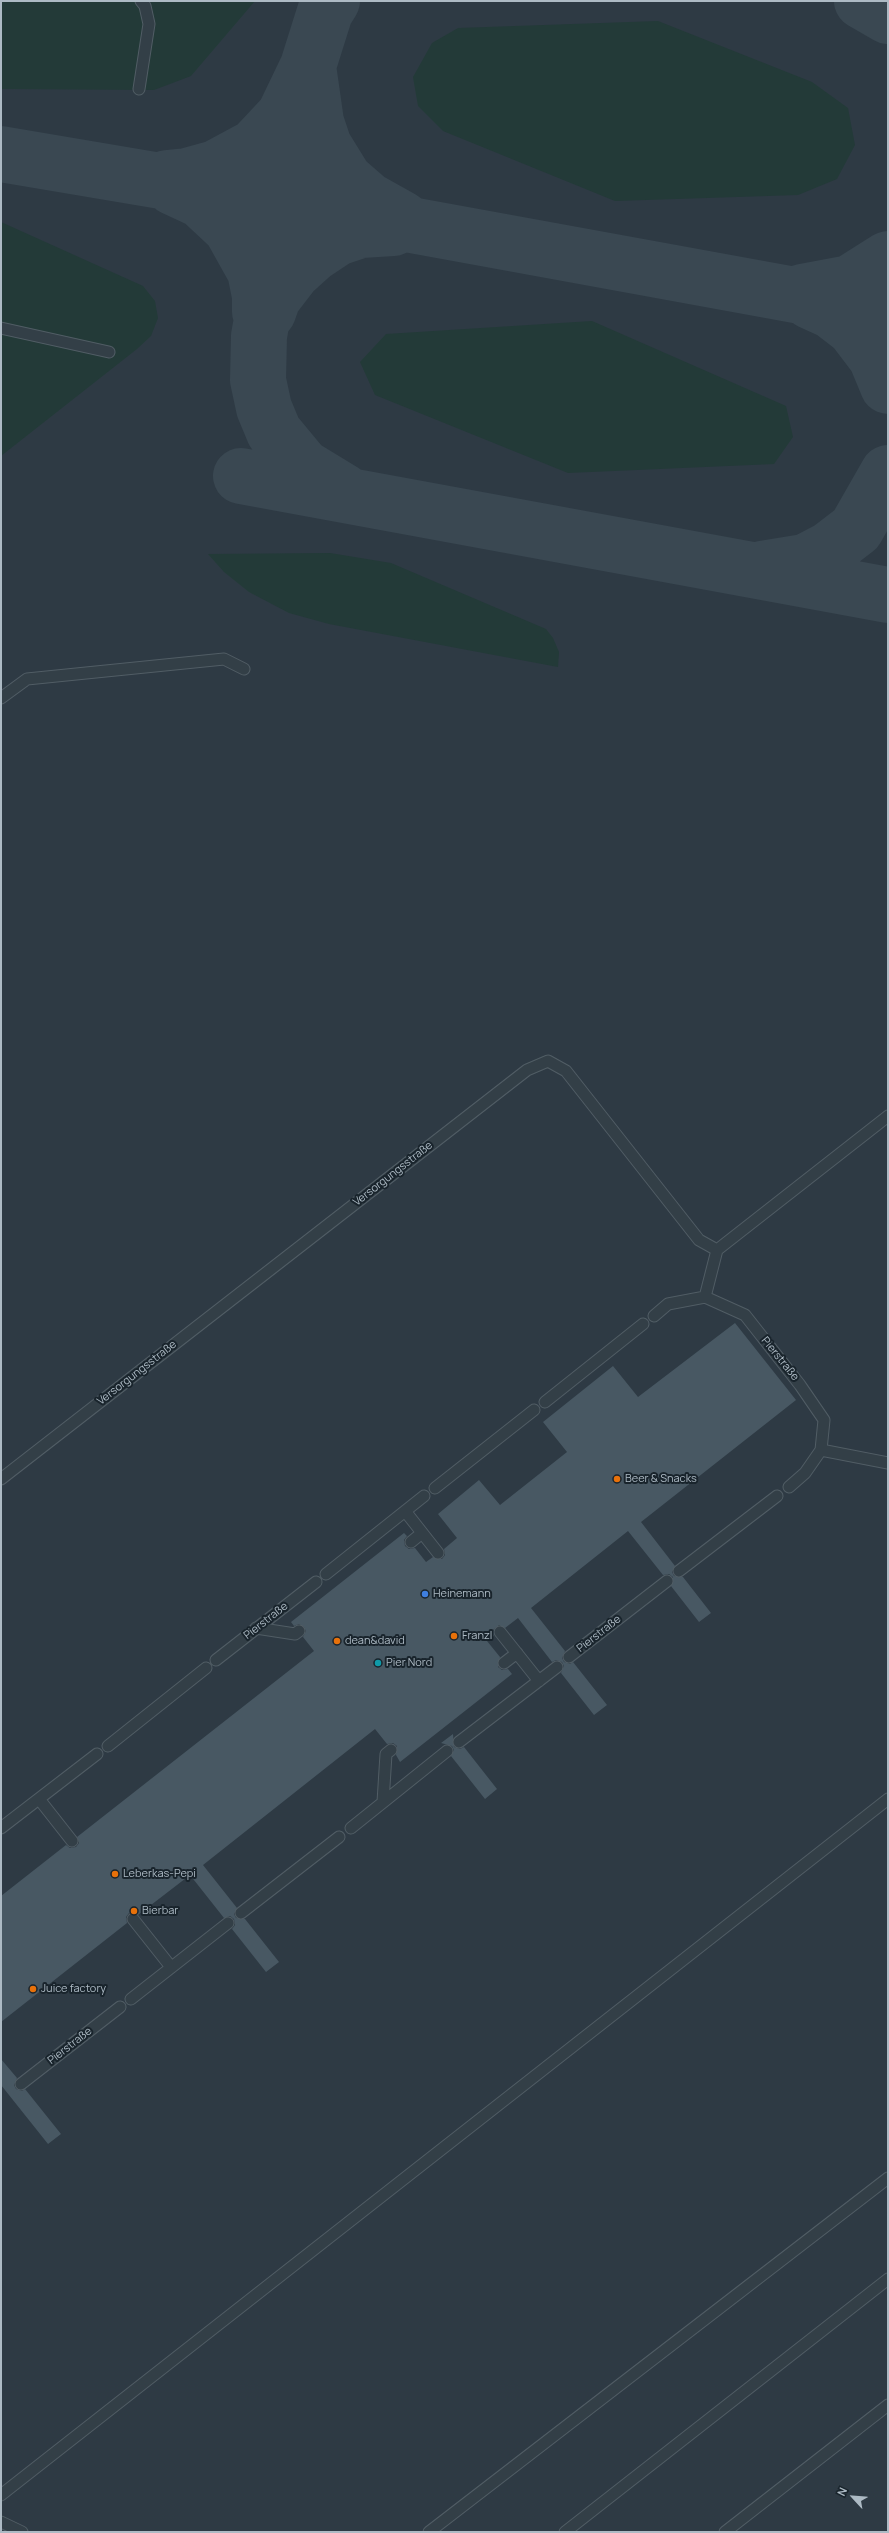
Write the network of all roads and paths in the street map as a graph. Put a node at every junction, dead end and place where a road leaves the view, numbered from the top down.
1 (141, 1) edge
2 (139, 89) dead end
3 (1, 328) edge
4 (109, 352) dead end
5 (244, 669) dead end
6 (1, 698) edge
7 (888, 1116) edge
8 (717, 1250) junction
9 (705, 1297) junction
10 (654, 1316) dead end
11 (643, 1324) dead end
12 (545, 1402) dead end
13 (534, 1410) dead end
14 (821, 1450) junction
15 (888, 1463) edge
16 (1, 1479) edge
17 (789, 1487) dead end
18 (435, 1488) dead end
19 (424, 1496) dead end
20 (777, 1496) dead end
21 (405, 1511) junction
22 (422, 1533) junction
23 (411, 1542) dead end
24 (438, 1553) dead end
25 (679, 1571) dead end
26 (326, 1574) dead end
27 (667, 1581) dead end
28 (316, 1582) dead end
29 (256, 1628) junction
30 (298, 1631) dead end
31 (500, 1632) dead end
32 (516, 1653) junction
33 (569, 1657) dead end
34 (216, 1660) dead end
35 (504, 1663) dead end
36 (557, 1667) dead end
37 (206, 1668) dead end
38 (539, 1680) junction
39 (459, 1742) dead end
40 (108, 1746) dead end
41 (391, 1750) dead end
42 (447, 1751) dead end
43 (97, 1754) dead end
44 (39, 1799) junction
45 (888, 1800) edge
46 (383, 1802) junction
47 (1, 1828) edge
48 (351, 1828) dead end
49 (339, 1837) dead end
50 (72, 1841) dead end
51 (241, 1913) dead end
52 (133, 1919) dead end
53 (228, 1923) dead end
54 (171, 1968) junction
55 (131, 1998) dead end
56 (120, 2007) dead end
57 (21, 2084) dead end
58 (888, 2178) edge
59 (888, 2279) edge
60 (888, 2405) edge
61 (1, 2495) edge
62 (1, 2522) edge
63 (22, 2532) edge
64 (429, 2532) edge
65 (565, 2532) edge
66 (725, 2532) edge

1 - 2 lane
3 - 4 lane
5 - 6 lane
7 - 8 lane
8 - 9 lane
8 - 16 lane, Versorgungsstraße
9 - 10 lane
9 - 14 lane, Pierstraße
11 - 12 lane
13 - 18 lane
14 - 15 lane
14 - 17 lane, Pierstraße
19 - 21 lane
20 - 25 lane
21 - 22 lane
21 - 26 lane
22 - 23 lane
22 - 24 lane
27 - 33 lane, Pierstraße
28 - 29 lane, Pierstraße
29 - 30 lane
29 - 34 lane, Pierstraße
31 - 32 lane
32 - 35 lane
32 - 38 lane
36 - 38 lane
37 - 40 lane
38 - 39 lane
41 - 46 lane
42 - 46 lane
43 - 44 lane
44 - 47 lane
44 - 50 lane
45 - 61 lane
46 - 48 lane
49 - 51 lane
52 - 54 lane
53 - 54 lane
54 - 55 lane
56 - 57 lane, Pierstraße
58 - 64 lane
59 - 65 lane
60 - 66 lane
62 - 63 lane

